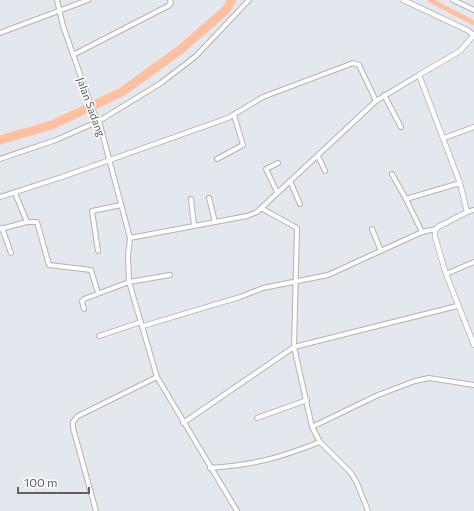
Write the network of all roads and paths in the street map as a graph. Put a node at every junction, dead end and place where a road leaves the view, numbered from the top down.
1 (57, 0) edge
2 (88, 0) edge
3 (170, 0) edge
4 (249, 0) edge
5 (403, 0) edge
6 (453, 0) edge
7 (474, 10) edge
8 (58, 11) junction
9 (0, 33) edge
10 (474, 35) edge
11 (73, 55) junction
12 (419, 75) junction
13 (384, 95) junction
14 (376, 101) junction
15 (234, 115) junction
16 (99, 120) junction
17 (402, 127) dead end
18 (474, 127) edge
19 (444, 138) junction
20 (318, 156) junction
21 (0, 159) edge
22 (217, 159) dead end
23 (108, 160) junction
24 (278, 163) dead end
25 (325, 171) dead end
26 (392, 174) dead end
27 (290, 181) junction
28 (460, 183) junction
29 (277, 192) junction
30 (15, 193) junction
31 (0, 197) edge
32 (209, 198) dead end
33 (406, 198) junction
34 (190, 199) dead end
35 (300, 204) dead end
36 (121, 205) junction
37 (262, 208) junction
38 (474, 210) edge
39 (467, 212) junction
40 (27, 222) junction
41 (215, 222) junction
42 (194, 225) junction
43 (1, 229) edge
44 (372, 229) dead end
45 (436, 229) junction
46 (422, 232) junction
47 (130, 238) junction
48 (98, 251) dead end
49 (381, 251) junction
50 (11, 253) dead end
51 (474, 262) edge
52 (446, 274) junction
53 (170, 275) dead end
54 (129, 282) junction
55 (294, 282) junction
56 (98, 293) junction
57 (458, 306) junction
58 (84, 309) dead end
59 (142, 324) junction
60 (99, 336) dead end
61 (474, 345) edge
62 (294, 347) junction
63 (156, 377) junction
64 (474, 384) edge
65 (307, 400) junction
66 (257, 418) dead end
67 (183, 423) junction
68 (312, 427) junction
69 (320, 442) junction
70 (210, 468) junction
71 (96, 511) edge
72 (237, 511) edge
73 (368, 511) edge

1 - 8 street, Jalan Sadang
2 - 8 street
3 - 11 street
4 - 16 street
5 - 10 street
6 - 7 street
8 - 9 street
8 - 11 street, Jalan Sadang
10 - 12 street
11 - 16 street, Jalan Sadang
12 - 13 street
12 - 19 street
13 - 14 street
13 - 17 street
14 - 15 street
14 - 20 street
15 - 22 street
15 - 23 street
16 - 21 street
16 - 23 street, Jalan Sadang
18 - 19 street
19 - 28 street
20 - 25 street
20 - 27 street
23 - 30 street
23 - 36 street, Jalan Sadang
24 - 29 street
26 - 33 street
27 - 29 street
27 - 35 street
28 - 33 street
28 - 39 street
29 - 37 street
30 - 31 street
30 - 40 street
32 - 41 street
33 - 46 street
34 - 42 street
36 - 47 street, Jalan Sadang
36 - 48 street
37 - 41 street
37 - 55 street
38 - 39 street
39 - 45 street
40 - 43 street
40 - 56 street
41 - 42 street
42 - 47 street
43 - 50 street
44 - 49 street
45 - 46 street
45 - 52 street
46 - 49 street
47 - 54 street
49 - 55 street
51 - 52 street
52 - 57 street
53 - 54 street
54 - 56 street
54 - 59 street
55 - 59 street
55 - 62 street
56 - 58 street
57 - 61 street
57 - 62 street
59 - 60 street
59 - 63 street
62 - 65 street
62 - 67 street
63 - 67 street
63 - 71 street
64 - 68 street
65 - 66 street
65 - 68 street
67 - 70 street
68 - 69 street
69 - 70 street
69 - 73 street
70 - 72 street

